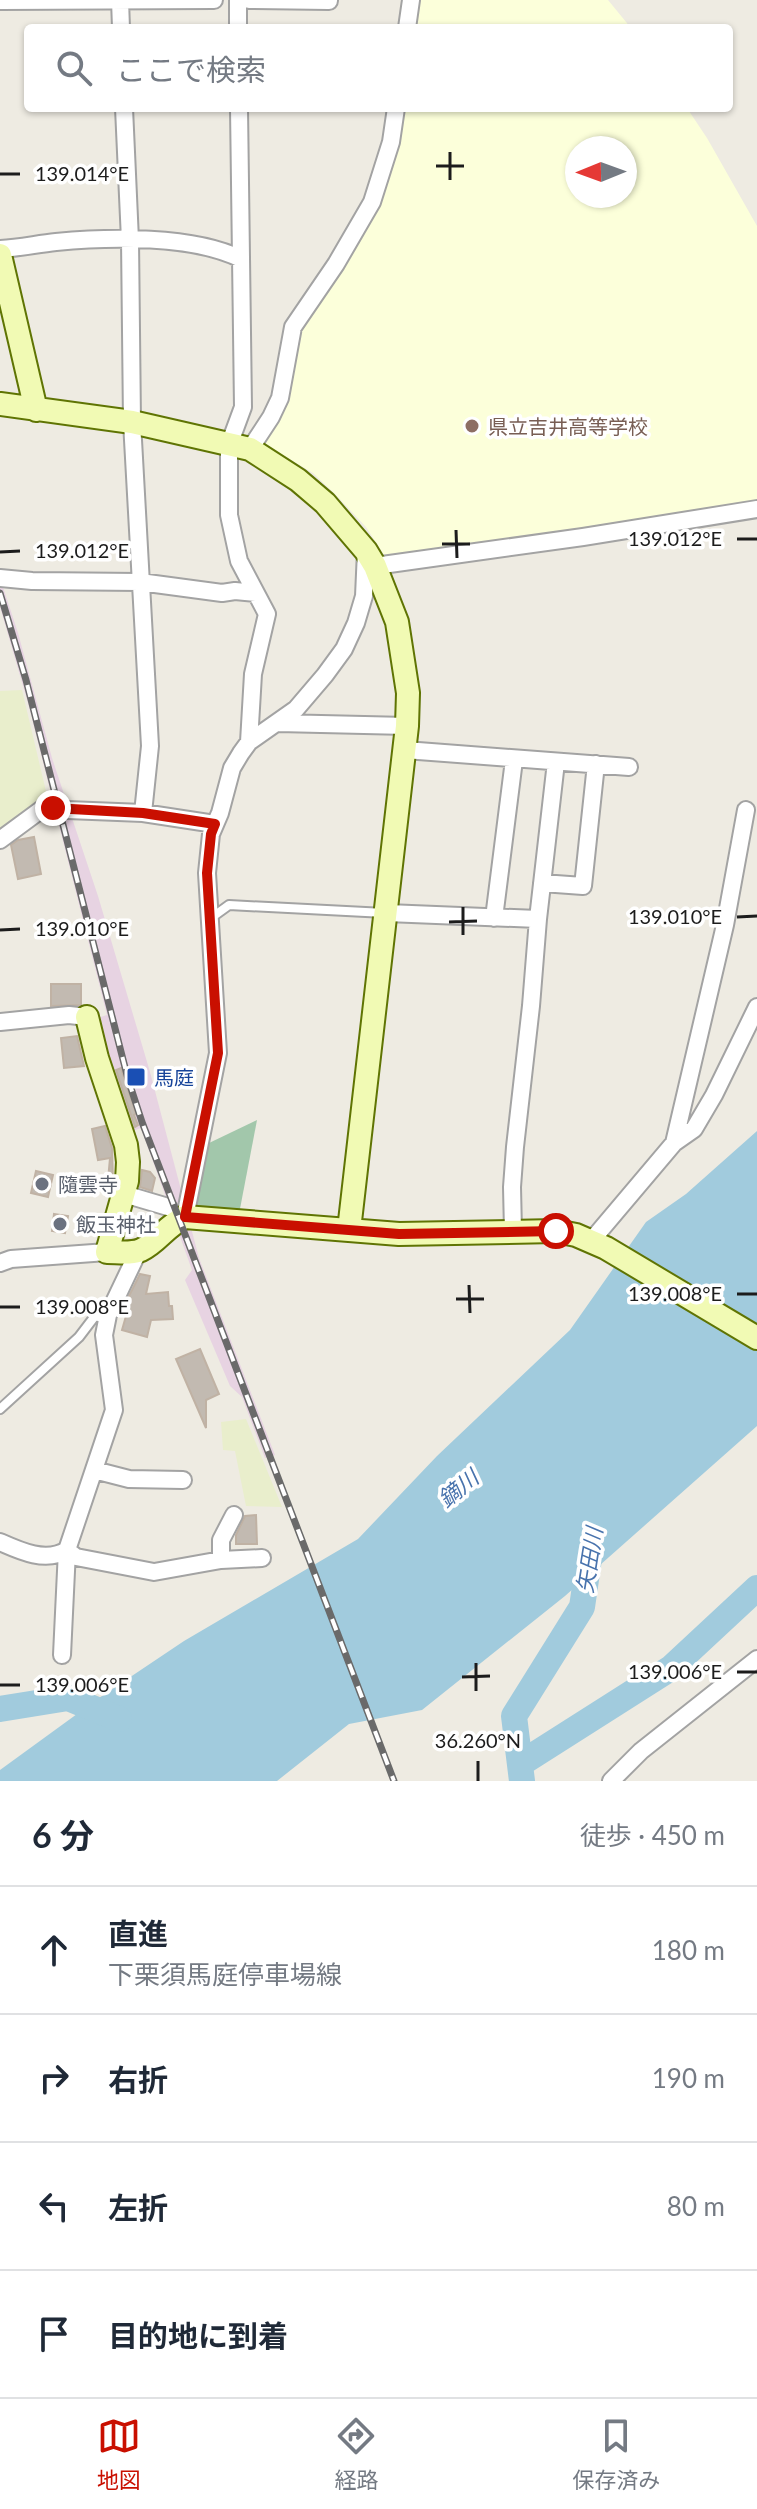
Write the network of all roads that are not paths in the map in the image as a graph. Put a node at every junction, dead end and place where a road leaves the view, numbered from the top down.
1 (120, 0) edge
2 (214, 0) edge
3 (238, 0) edge
4 (249, 0) edge
5 (411, 0) edge
6 (0, 1) edge
7 (329, 1) edge
8 (121, 24) edge
9 (238, 24) edge
10 (408, 24) edge
11 (124, 112) edge
12 (239, 112) edge
13 (395, 112) edge
14 (130, 240) junction
15 (0, 252) edge
16 (241, 259) junction
17 (0, 404) edge
18 (36, 410) junction
19 (132, 422) junction
20 (240, 447) junction
21 (757, 509) edge
22 (370, 558) junction
23 (0, 578) edge
24 (140, 582) junction
25 (256, 593) junction
26 (278, 723) junction
27 (407, 726) junction
28 (249, 742) junction
29 (405, 750) junction
30 (514, 760) junction
31 (556, 762) junction
32 (596, 764) junction
33 (629, 767) dead end
34 (746, 810) dead end
35 (143, 813) junction
36 (215, 824) junction
37 (0, 840) edge
38 (542, 883) junction
39 (387, 913) junction
40 (211, 918) junction
41 (494, 918) junction
42 (538, 919) junction
43 (757, 1007) edge
44 (87, 1017) joint
45 (0, 1022) edge
46 (674, 1143) junction
47 (124, 1194) junction
48 (176, 1212) junction
49 (349, 1230) junction
50 (513, 1231) junction
51 (599, 1244) junction
52 (107, 1252) junction
53 (138, 1252) junction
54 (0, 1263) edge
55 (108, 1319) junction
56 (757, 1338) edge
57 (0, 1409) edge
58 (94, 1470) junction
59 (183, 1480) dead end
60 (234, 1515) dead end
61 (0, 1542) edge
62 (67, 1550) junction
63 (262, 1558) dead end
64 (221, 1560) junction
65 (62, 1655) dead end
66 (757, 1659) edge
67 (611, 1781) edge

1 - 2 street
1 - 6 street
1 - 8 street
3 - 9 street
4 - 7 street
5 - 10 street
11 - 14 street
12 - 16 street
13 - 20 street
14 - 15 street
14 - 16 street
14 - 19 street
15 - 18 street
16 - 20 street
17 - 18 street
18 - 19 street
19 - 20 street
19 - 24 street
20 - 22 street
20 - 25 street
21 - 22 street
22 - 26 street
22 - 27 street
23 - 24 street
24 - 25 street
24 - 35 street
25 - 28 street
26 - 27 street
26 - 28 street
27 - 29 street
28 - 36 street
29 - 30 street
29 - 39 street
30 - 31 street
30 - 41 street
31 - 32 street
31 - 38 street
32 - 33 street
32 - 38 street
34 - 46 street
35 - 36 street
35 - 37 street
36 - 40 street
38 - 42 street
39 - 40 lane
39 - 41 street
39 - 49 street
40 - 48 street
41 - 42 street
42 - 50 street
43 - 46 street
44 - 45 street
44 - 47 street
46 - 51 street
47 - 48 street
47 - 52 street
48 - 49 street
48 - 53 street
49 - 50 street
50 - 51 street
51 - 56 street
52 - 53 street
52 - 54 street
53 - 55 street
55 - 57 lane
55 - 58 street
58 - 59 street
58 - 62 street
60 - 64 street
61 - 62 street
62 - 64 street
62 - 65 street
63 - 64 street
66 - 67 street

